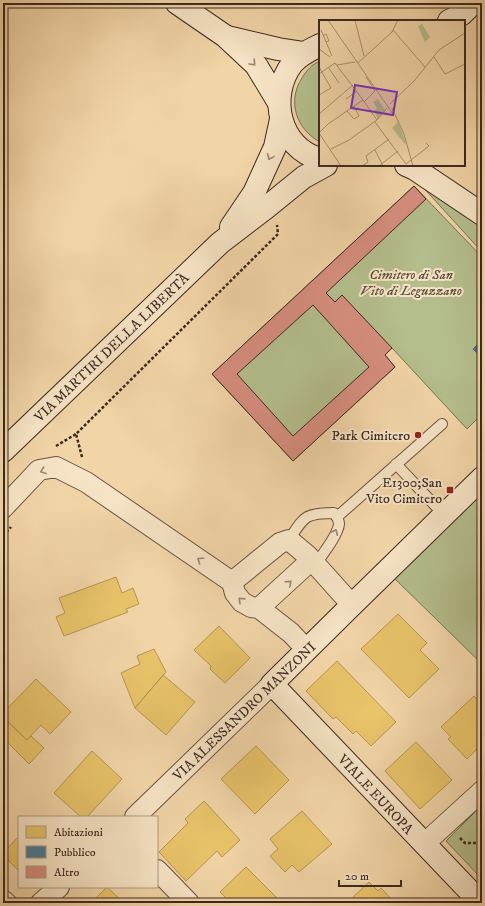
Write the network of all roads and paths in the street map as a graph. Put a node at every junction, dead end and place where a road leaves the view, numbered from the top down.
1 (177, 3) edge
2 (225, 36) junction
3 (312, 49) edge
4 (280, 111) junction
5 (319, 159) edge
6 (324, 166) edge
7 (408, 166) edge
8 (430, 166) edge
9 (450, 192) junction
10 (268, 207) junction
11 (482, 214) edge
12 (220, 243) junction
13 (442, 424) dead end
14 (76, 434) junction
15 (51, 449) dead end
16 (3, 451) edge
17 (83, 458) dead end
18 (396, 464) junction
19 (482, 478) edge
20 (444, 514) junction
21 (8, 516) edge
22 (337, 517) junction
23 (3, 536) edge
24 (288, 540) junction
25 (312, 561) junction
26 (232, 582) junction
27 (352, 604) junction
28 (260, 608) junction
29 (307, 650) junction
30 (272, 684) junction
31 (482, 791) edge
32 (136, 816) edge
33 (424, 844) junction
34 (158, 871) edge
35 (59, 888) edge
36 (3, 901) edge
37 (14, 903) edge
38 (41, 903) edge
39 (189, 903) edge
40 (482, 903) edge

1 - 2 main road
2 - 3 main road
2 -> 4 main road
3 - 4 main road, VIA MARTIRI DELLA LIBERTÀ
4 - 5 main road
4 -> 12 main road, VIA MARTIRI DELLA LIBERTÀ
6 - 10 main road, VIA MARTIRI DELLA LIBERTÀ
7 - 9 main road
8 - 9 main road
9 - 11 main road
10 - 12 main road, VIA MARTIRI DELLA LIBERTÀ
10 - 14 path
12 - 16 main road, VIA MARTIRI DELLA LIBERTÀ
13 - 18 lane
14 - 15 path
14 - 17 path
18 - 20 lane
18 - 22 lane
19 - 20 main road, VIA ALESSANDRO MANZONI
20 - 27 main road, VIA ALESSANDRO MANZONI
21 - 23 path
26 -> 21 street
22 - 24 lane
25 -> 22 lane
24 - 25 street
24 - 26 street
25 - 27 street
28 -> 25 street
28 -> 26 street
27 - 29 main road, VIA ALESSANDRO MANZONI
28 - 29 street
29 - 30 main road, VIA ALESSANDRO MANZONI
30 - 32 street, VIA ALESSANDRO MANZONI
30 - 33 main road, VIALE EUROPA
31 - 33 street
33 - 40 main road, VIALE EUROPA
34 - 39 street
35 - 38 street
36 - 37 lane

